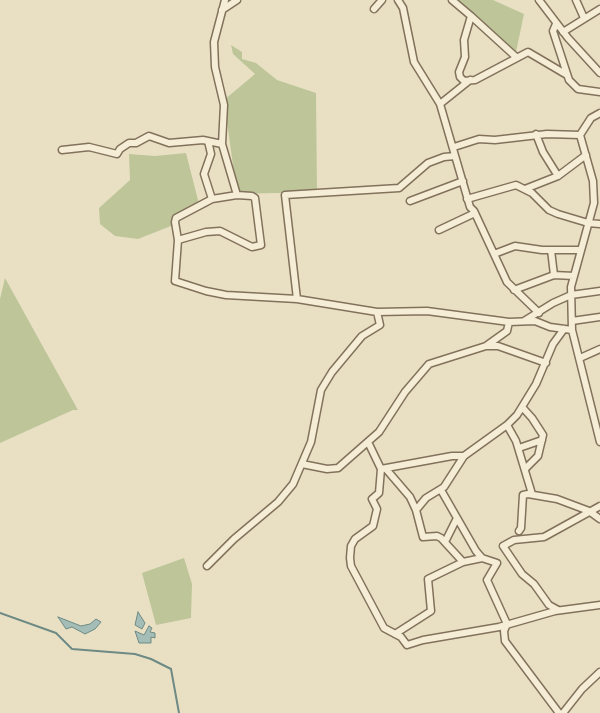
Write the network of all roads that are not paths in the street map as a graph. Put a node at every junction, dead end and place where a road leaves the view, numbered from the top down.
1 (225, 0) edge
2 (237, 0) edge
3 (382, 0) edge
4 (398, 0) edge
5 (452, 0) edge
6 (539, 0) edge
7 (576, 0) edge
8 (600, 9) edge
9 (222, 10) junction
10 (374, 10) dead end
11 (471, 16) junction
12 (584, 18) junction
13 (556, 24) junction
14 (563, 32) junction
15 (516, 57) junction
16 (600, 73) edge
17 (566, 75) junction
18 (470, 80) junction
19 (600, 92) edge
20 (440, 104) junction
21 (600, 113) edge
22 (536, 134) junction
23 (580, 136) junction
24 (208, 141) junction
25 (222, 144) junction
26 (454, 147) junction
27 (62, 150) dead end
28 (586, 155) junction
29 (455, 156) junction
30 (558, 176) junction
31 (462, 181) junction
32 (525, 189) junction
33 (237, 196) junction
34 (212, 199) junction
35 (467, 199) junction
36 (410, 201) dead end
37 (475, 213) junction
38 (588, 223) junction
39 (600, 224) edge
40 (439, 230) dead end
41 (178, 240) junction
42 (551, 250) junction
43 (580, 250) junction
44 (494, 254) junction
45 (554, 275) junction
46 (574, 276) junction
47 (514, 290) junction
48 (600, 291) edge
49 (571, 294) junction
50 (297, 300) junction
51 (377, 312) junction
52 (539, 313) junction
53 (600, 317) edge
54 (509, 322) junction
55 (572, 322) junction
56 (522, 323) junction
57 (564, 329) junction
58 (572, 330) junction
59 (486, 346) junction
60 (600, 349) edge
61 (580, 358) junction
62 (546, 363) junction
63 (522, 407) junction
64 (507, 425) junction
65 (542, 440) junction
66 (368, 442) junction
67 (600, 442) edge
68 (518, 448) junction
69 (464, 456) junction
70 (302, 464) junction
71 (383, 469) junction
72 (526, 469) junction
73 (441, 490) junction
74 (532, 494) junction
75 (600, 506) edge
76 (416, 510) junction
77 (589, 511) junction
78 (600, 519) edge
79 (456, 520) junction
80 (519, 532) dead end
81 (445, 542) junction
82 (482, 558) junction
83 (463, 562) junction
84 (207, 566) dead end
85 (600, 604) edge
86 (559, 610) junction
87 (507, 624) junction
88 (396, 634) junction
89 (600, 672) edge
90 (559, 713) edge
91 (563, 713) edge

1 - 9 street
2 - 9 street
3 - 10 street
4 - 20 street
5 - 11 street
6 - 13 street
7 - 12 street
8 - 12 street
9 - 25 street
11 - 15 street
11 - 18 street
12 - 14 street
13 - 14 street
13 - 17 street
14 - 16 street
15 - 17 street
15 - 18 street
17 - 19 street
18 - 20 street
20 - 26 street
21 - 23 street
22 - 23 street
22 - 26 street
22 - 30 street
23 - 28 street
24 - 25 street
24 - 27 street
24 - 34 street
25 - 33 street
26 - 29 street
28 - 30 street
28 - 38 street
29 - 31 street
29 - 50 street
30 - 32 street
31 - 35 street
31 - 36 street
32 - 35 street
32 - 38 street
33 - 34 street
33 - 41 street
34 - 41 street
35 - 37 street
37 - 40 street
37 - 44 street
38 - 39 street
38 - 43 street
41 - 50 street
42 - 43 street
42 - 44 street
42 - 45 street
43 - 46 street
44 - 47 street
45 - 46 street
45 - 47 street
46 - 49 street
47 - 52 street
48 - 49 street
49 - 52 street
49 - 55 street
50 - 51 street
51 - 54 street
51 - 70 street
52 - 56 street
53 - 55 street
54 - 56 street
54 - 59 street
55 - 58 street
56 - 57 street
57 - 58 street
57 - 62 street
58 - 61 street
59 - 62 street
59 - 66 street
60 - 61 street
61 - 67 street
62 - 63 street
63 - 64 street
63 - 65 street
64 - 68 street
64 - 69 street
65 - 68 street
65 - 72 street
66 - 70 street
66 - 71 street
68 - 72 street
69 - 71 street
69 - 73 street
70 - 84 street
71 - 76 street
71 - 88 street
72 - 74 street
73 - 76 street
73 - 79 street
74 - 77 street
74 - 80 street
75 - 77 street
76 - 81 street
77 - 78 street
77 - 86 street
79 - 81 street
79 - 82 street
81 - 83 street
82 - 83 street
82 - 87 street
83 - 88 street
85 - 86 street
86 - 87 street
87 - 88 street
87 - 90 street
89 - 91 street

